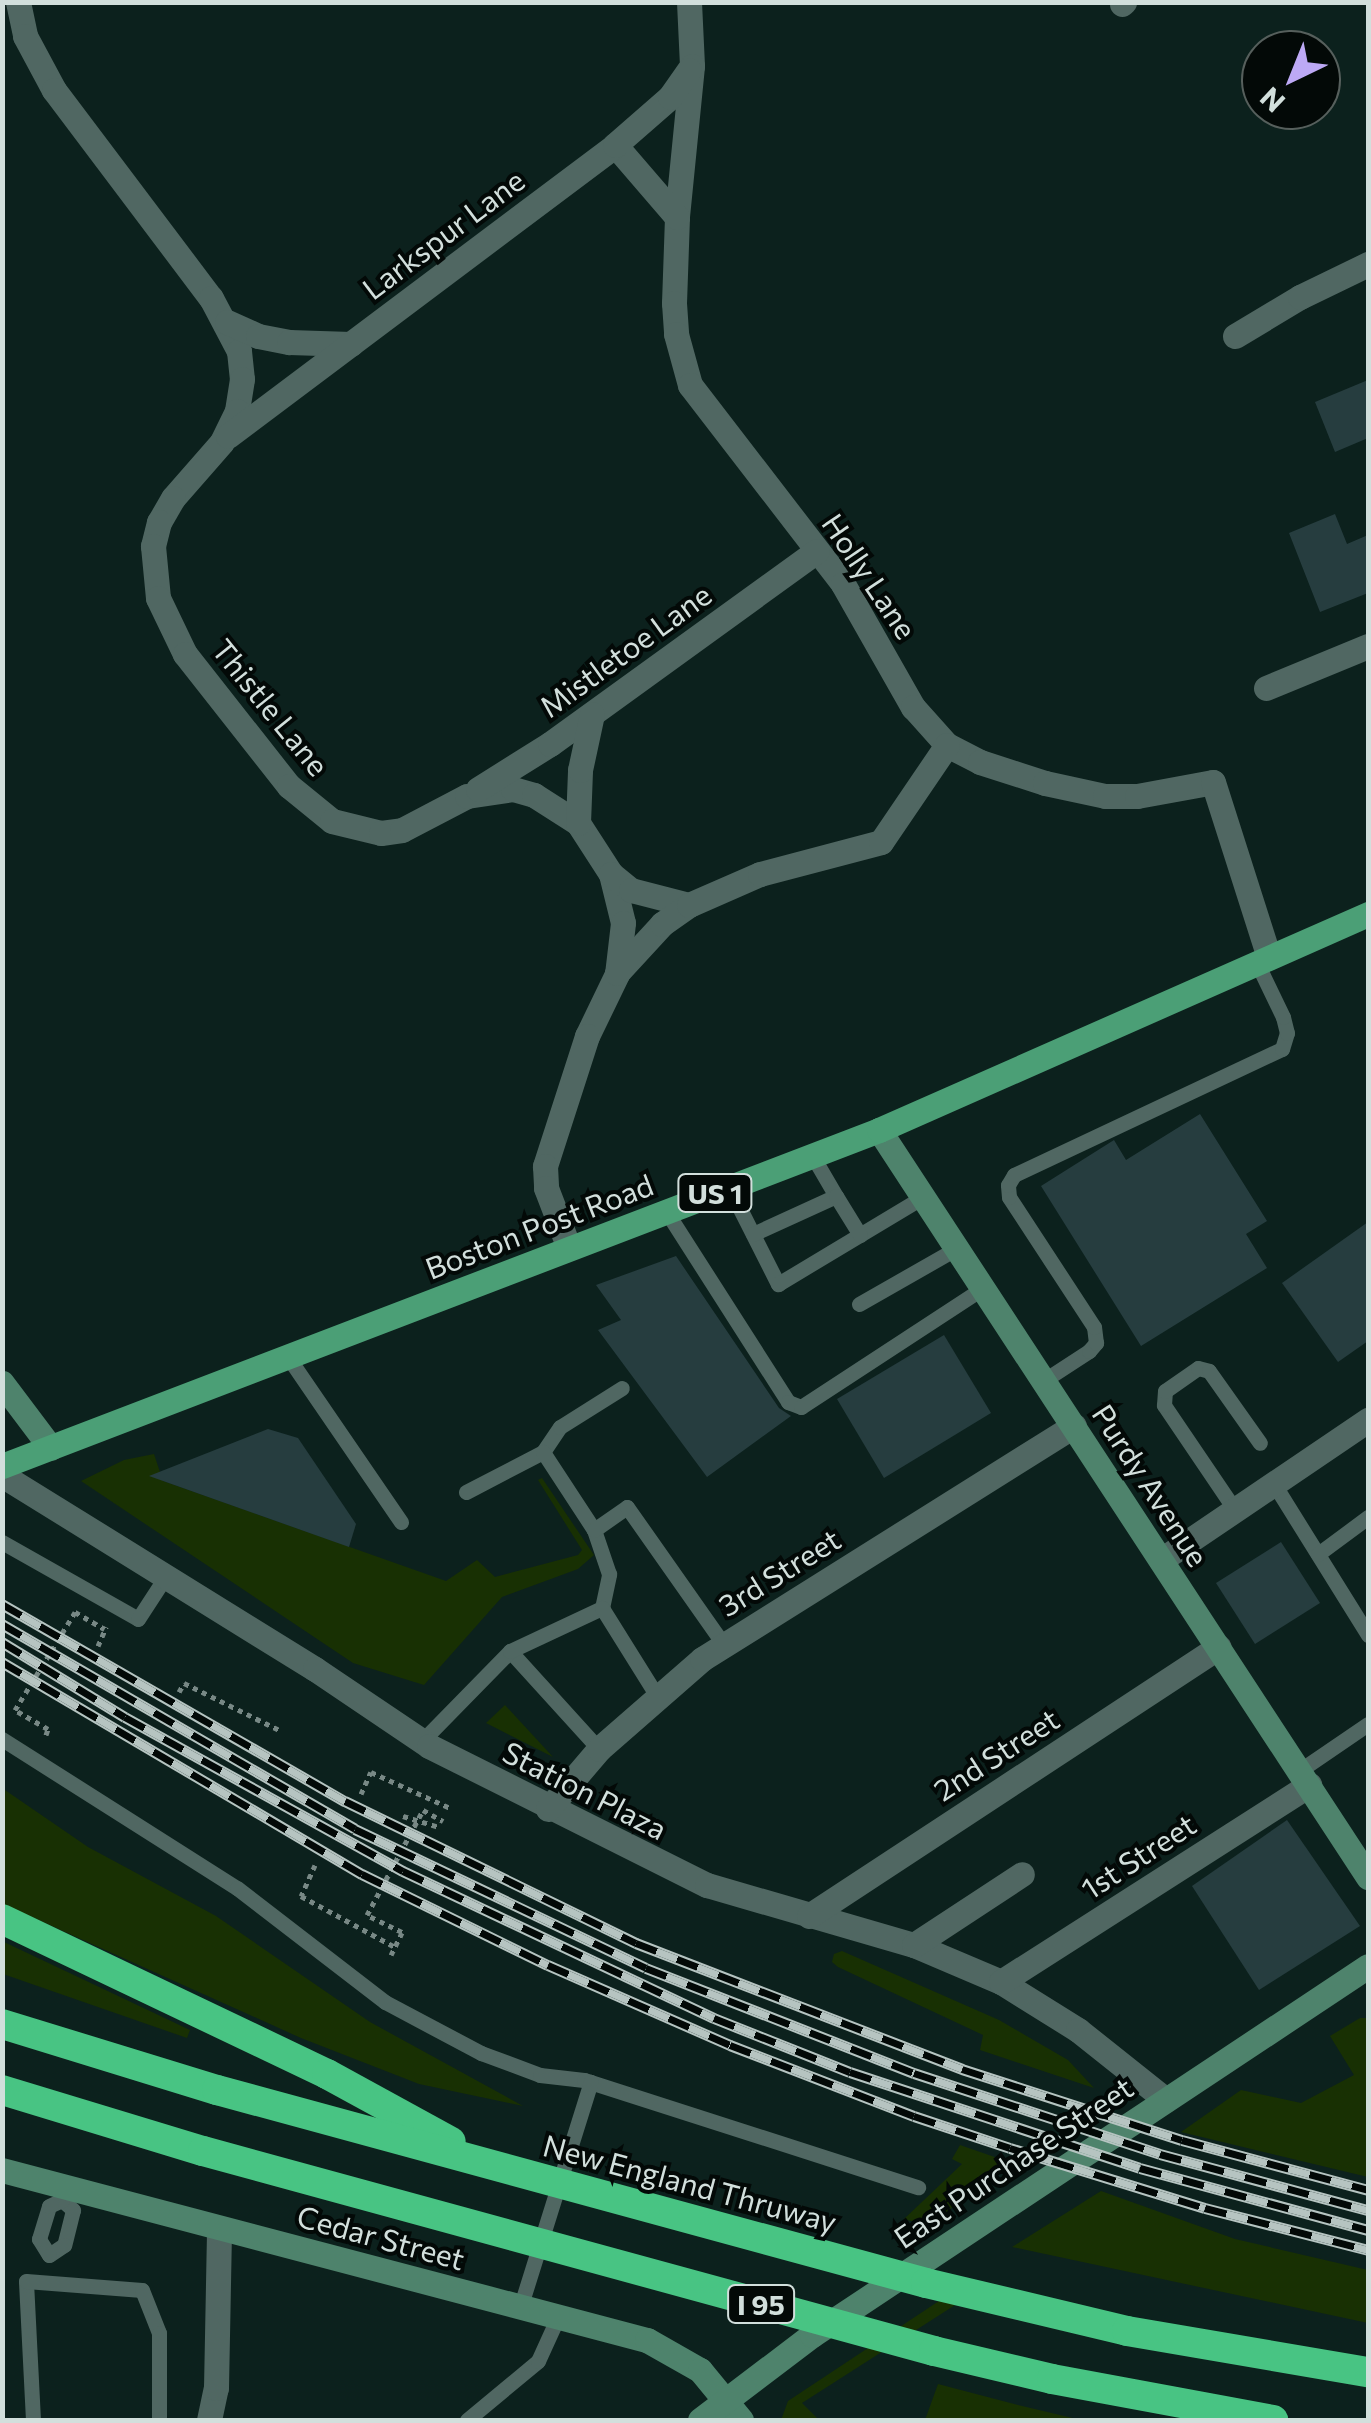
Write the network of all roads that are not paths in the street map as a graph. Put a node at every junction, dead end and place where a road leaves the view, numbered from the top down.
1 (18, 2) edge
2 (689, 2) edge
3 (692, 66) junction
4 (615, 144) junction
5 (677, 217) junction
6 (1368, 264) edge
7 (227, 322) junction
8 (1235, 336) dead end
9 (351, 344) junction
10 (222, 442) junction
11 (818, 551) junction
12 (1368, 646) edge
13 (1266, 688) dead end
14 (592, 714) junction
15 (947, 745) junction
16 (466, 796) junction
17 (578, 823) junction
18 (611, 874) junction
19 (688, 905) junction
20 (1368, 914) edge
21 (1263, 960) junction
22 (616, 974) junction
23 (879, 1130) junction
24 (812, 1155) junction
25 (729, 1187) junction
26 (836, 1196) junction
27 (923, 1197) junction
28 (666, 1211) junction
29 (752, 1234) junction
30 (860, 1235) junction
31 (569, 1248) junction
32 (956, 1248) junction
33 (983, 1288) junction
34 (859, 1304) dead end
35 (288, 1357) junction
36 (1044, 1381) junction
37 (2, 1384) edge
38 (622, 1388) dead end
39 (1368, 1420) edge
40 (1074, 1426) junction
41 (1260, 1443) dead end
42 (51, 1448) junction
43 (544, 1452) junction
44 (2, 1466) edge
45 (2, 1475) edge
46 (1274, 1484) junction
47 (466, 1492) dead end
48 (1235, 1510) junction
49 (1368, 1517) edge
50 (402, 1522) dead end
51 (594, 1530) junction
52 (2, 1542) edge
53 (1318, 1554) junction
54 (1161, 1560) junction
55 (166, 1576) junction
56 (602, 1608) junction
57 (1367, 1630) edge
58 (724, 1645) junction
59 (1218, 1647) junction
60 (510, 1651) junction
61 (657, 1696) junction
62 (1368, 1724) edge
63 (2, 1739) edge
64 (421, 1742) junction
65 (599, 1749) junction
66 (1304, 1778) junction
67 (548, 1809) junction
68 (1022, 1874) dead end
69 (1368, 1876) edge
70 (809, 1916) junction
71 (2, 1919) edge
72 (914, 1945) junction
73 (1368, 1966) edge
74 (1001, 1982) junction
75 (2, 2024) edge
76 (590, 2082) junction
77 (2, 2090) edge
78 (1166, 2100) junction
79 (488, 2164) junction
80 (2, 2170) edge
81 (918, 2187) dead end
82 (64, 2193) junction
83 (219, 2229) junction
84 (49, 2255) junction
85 (51, 2282) junction
86 (520, 2308) junction
87 (558, 2317) junction
88 (1368, 2372) edge
89 (726, 2399) junction
90 (33, 2420) edge
91 (159, 2420) edge
92 (208, 2420) edge
93 (466, 2420) edge
94 (700, 2420) edge
95 (741, 2420) edge
96 (1273, 2420) edge

1 - 7 street, Thistle Lane
2 - 3 street, Holly Lane
3 - 4 street, Larkspur Lane
3 - 5 street, Holly Lane
4 - 5 street
4 - 9 street, Larkspur Lane
5 - 11 street, Holly Lane
6 - 8 street
7 - 9 street
7 - 10 street, Thistle Lane
9 - 10 street, Larkspur Lane
10 - 16 street, Thistle Lane
11 - 14 street, Mistletoe Lane
11 - 15 street, Holly Lane
12 - 13 street
14 - 16 street, Mistletoe Lane
14 - 17 street
15 - 19 street
15 - 21 street, Holly Lane
16 - 17 street, Thistle Lane
17 - 18 street, Thistle Lane
18 - 19 street
18 - 22 street, Thistle Lane
19 - 22 street
20 - 21 main road, Boston Post Road / US 1
21 - 23 main road, Boston Post Road / US 1
21 - 36 lane
22 - 31 street, Thistle Lane
23 - 24 main road, Boston Post Road / US 1
23 - 27 street, Purdy Avenue
24 - 25 main road, Boston Post Road / US 1
24 - 26 lane
25 - 28 main road, Boston Post Road / US 1
25 - 29 lane
26 - 29 lane
26 - 30 lane
27 - 30 lane
27 - 32 street, Purdy Avenue
28 - 31 main road, Boston Post Road / US 1
28 - 33 lane
29 - 30 lane
31 - 35 main road, Boston Post Road / US 1
32 - 33 street, Purdy Avenue
32 - 34 lane
33 - 36 street, Purdy Avenue
35 - 42 main road, Boston Post Road / US 1
35 - 50 lane
36 - 40 street, Purdy Avenue
37 - 42 street
38 - 43 lane
39 - 46 street
40 - 54 street, Purdy Avenue
40 - 58 street, 3rd Street
41 - 48 lane
42 - 44 main road, Boston Post Road / US 1
43 - 47 lane
43 - 51 lane
45 - 55 street, Station Plaza
46 - 48 street
46 - 53 lane
48 - 54 street
49 - 53 lane
51 - 56 lane
51 - 58 lane
52 - 55 lane
53 - 57 lane
54 - 59 street, Purdy Avenue
55 - 64 street, Station Plaza
56 - 60 lane
56 - 61 lane
58 - 61 street, 3rd Street
59 - 66 street, Purdy Avenue
59 - 70 street, 2nd Street
60 - 64 lane
60 - 65 lane
61 - 65 street, 3rd Street
62 - 66 lane
63 - 76 lane
64 - 67 street, Station Plaza
65 - 67 street, 3rd Street
66 - 69 street, Purdy Avenue
66 - 74 street, 1st Street
67 - 70 street, Station Plaza
68 - 72 street
70 - 72 street, Station Plaza
71 - 79 highway
72 - 74 street, Station Plaza
73 - 78 street, East Purchase Street
74 - 78 street, Station Plaza
75 - 79 highway, New England Thruway / I 95
76 - 81 lane
76 - 86 lane
77 - 96 highway, I 95
78 - 89 street, East Purchase Street
79 - 88 highway, New England Thruway / I 95
80 - 82 street, Cedar Street
82 - 83 street, Cedar Street
82 - 84 lane
82 - 84 lane
83 - 86 street, Cedar Street
83 - 92 street
84 - 85 lane
85 - 90 lane
85 - 91 lane
86 - 87 street, Cedar Street
87 - 89 street, Cedar Street
87 - 93 lane
89 - 94 street, East Purchase Street
89 - 95 street, Cedar Street

